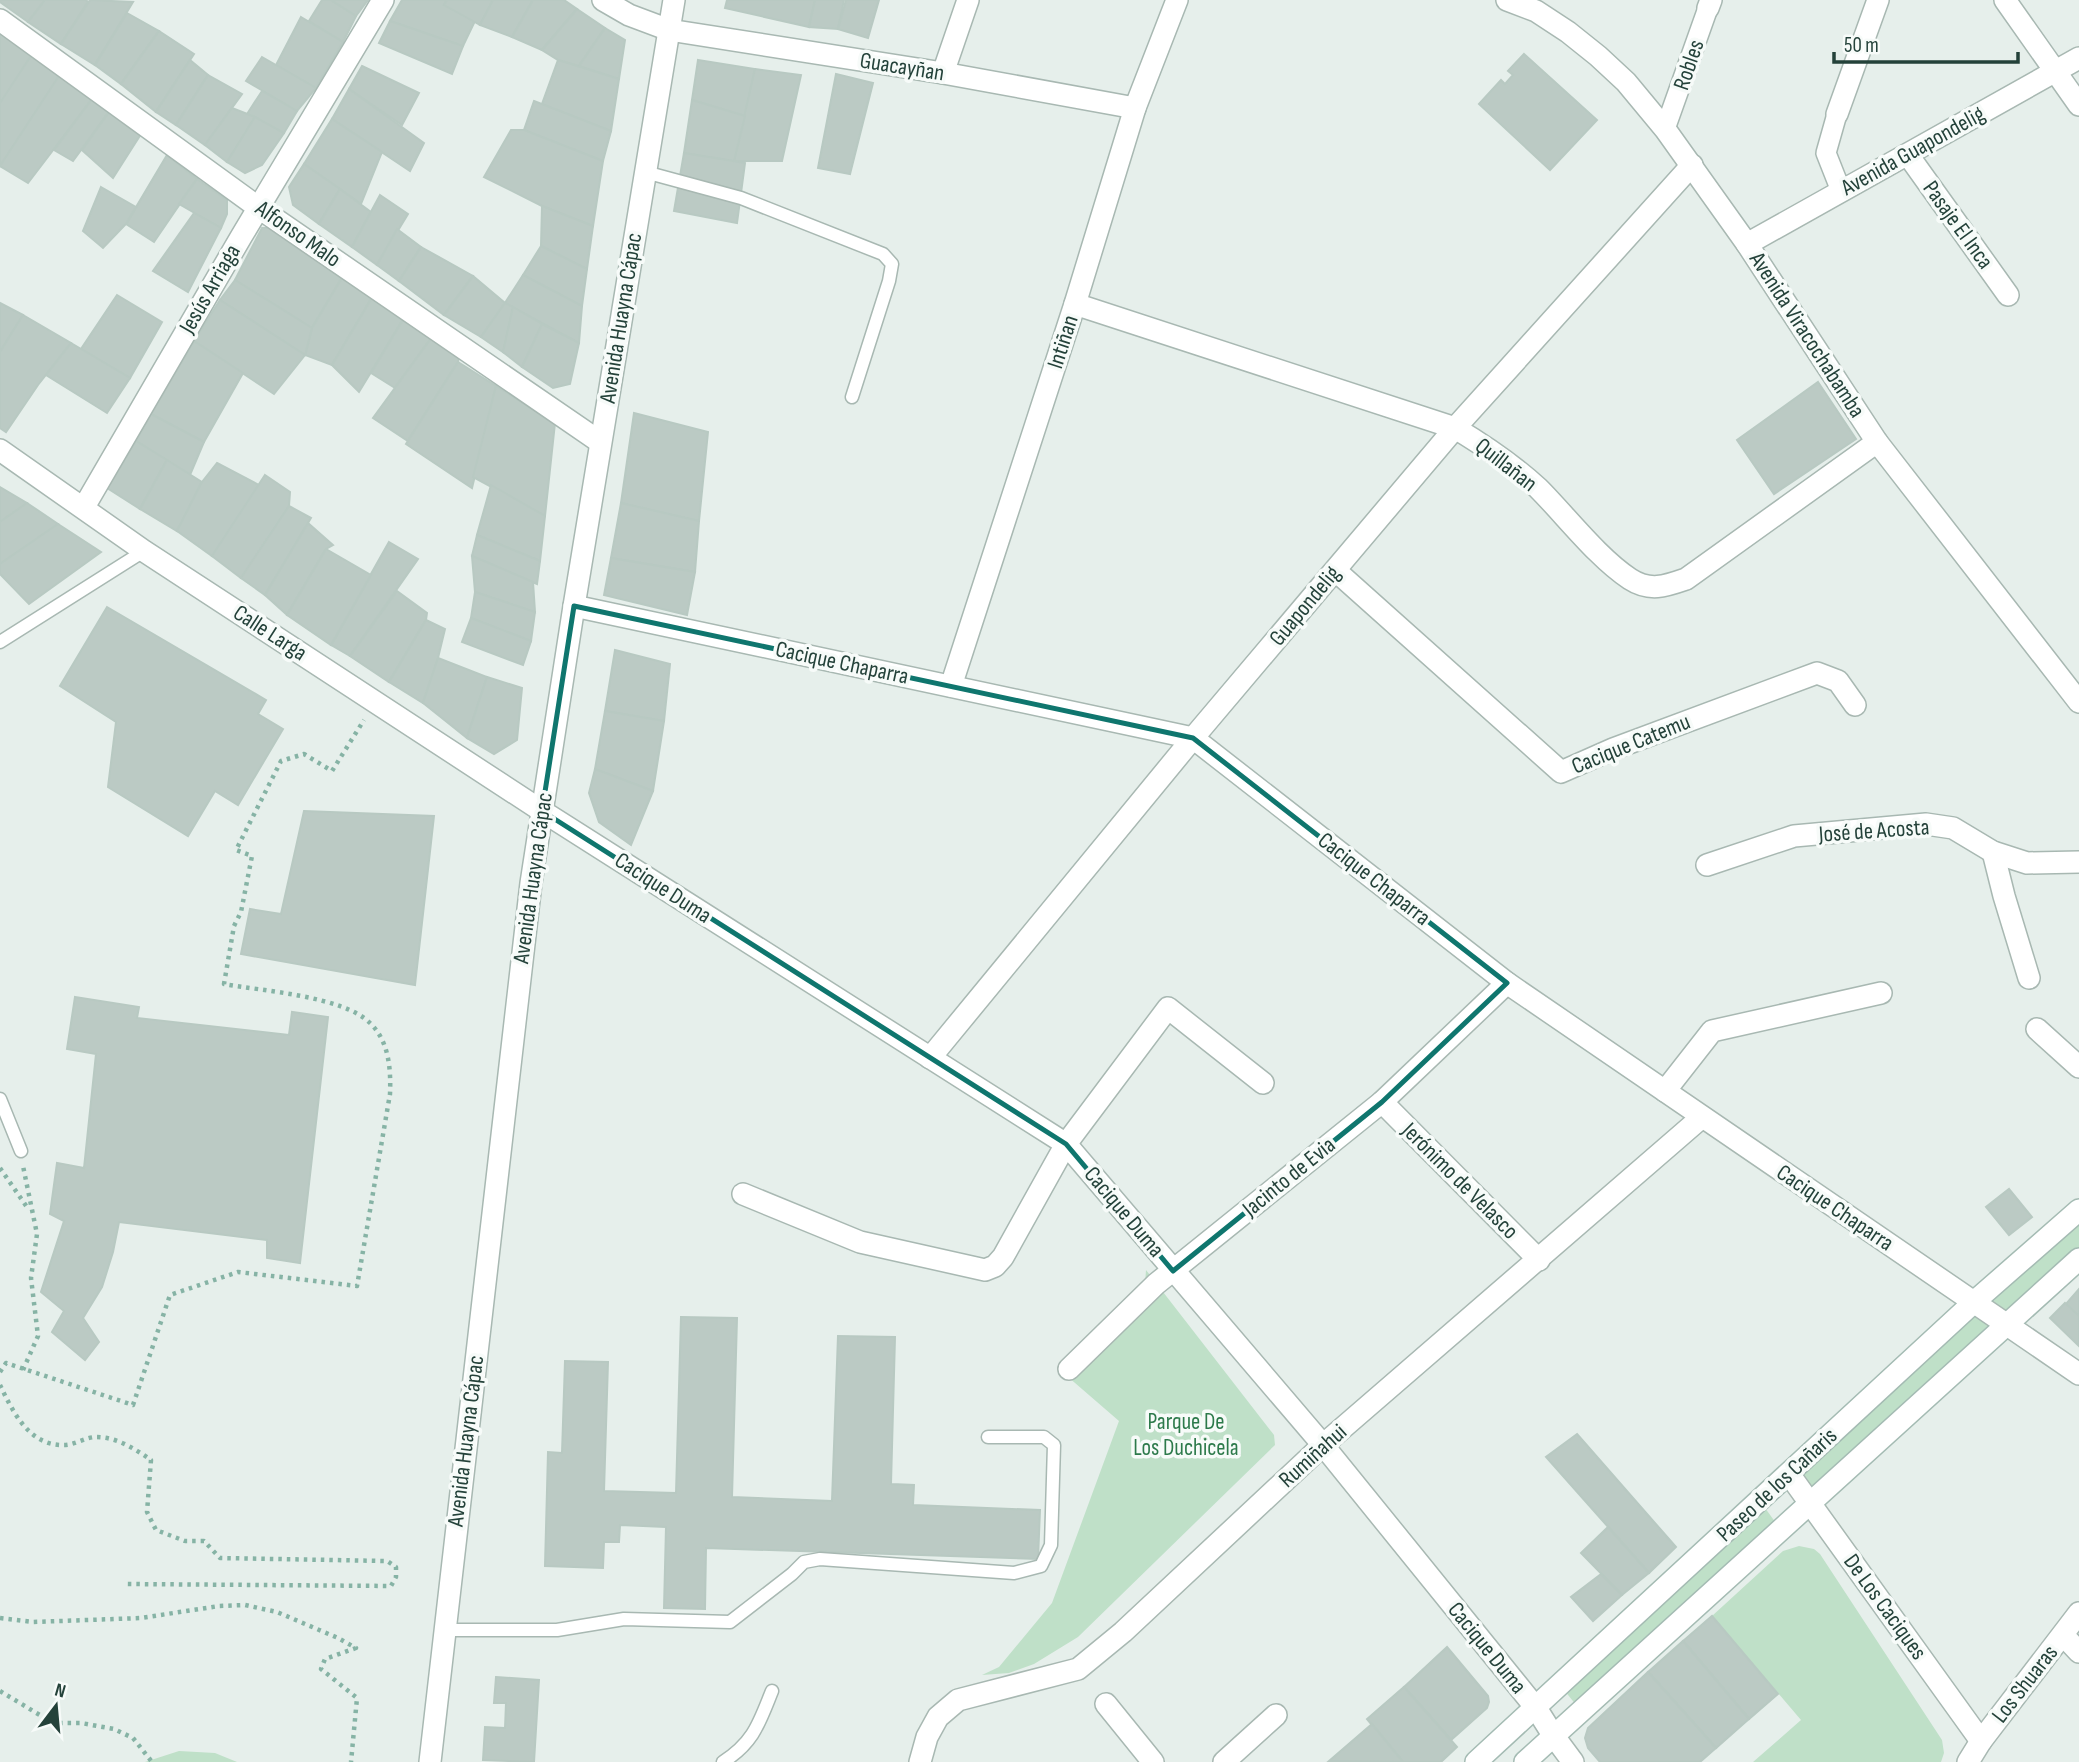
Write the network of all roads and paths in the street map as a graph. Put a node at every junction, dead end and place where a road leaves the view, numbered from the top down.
1 (383, 0) edge
2 (603, 0) edge
3 (674, 0) edge
4 (968, 0) edge
5 (1177, 0) edge
6 (1507, 0) edge
7 (1878, 0) edge
8 (2005, 0) edge
9 (1710, 4) edge
10 (1538, 5) edge
11 (0, 20) edge
12 (669, 30) junction
13 (2079, 58) edge
14 (2056, 71) junction
15 (943, 73) junction
16 (2079, 105) edge
17 (1135, 108) junction
18 (1837, 114) joint
19 (1665, 130) junction
20 (1908, 155) junction
21 (1692, 165) junction
22 (645, 172) junction
23 (1840, 191) junction
24 (259, 208) junction
25 (1747, 244) junction
26 (2008, 295) dead end
27 (1075, 304) junction
28 (852, 397) dead end
29 (1455, 428) junction
30 (600, 442) junction
31 (1877, 442) junction
32 (0, 450) edge
33 (84, 507) junction
34 (144, 551) junction
35 (1336, 571) junction
36 (573, 606) junction
37 (0, 642) edge
38 (951, 685) junction
39 (376, 702) junction
40 (2079, 702) edge
41 (1855, 705) dead end
42 (1193, 738) junction
43 (542, 811) junction
44 (1993, 852) junction
45 (2079, 862) edge
46 (1707, 865) dead end
47 (2029, 978) dead end
48 (1507, 983) junction
49 (1881, 993) dead end
50 (2037, 1029) dead end
51 (930, 1058) junction
52 (2079, 1067) edge
53 (1263, 1083) dead end
54 (1665, 1091) junction
55 (0, 1099) edge
56 (1382, 1102) junction
57 (1702, 1116) junction
58 (1066, 1144) junction
59 (21, 1151) joint
60 (0, 1168) edge
61 (743, 1194) dead end
62 (2079, 1210) edge
63 (32, 1213) junction
64 (2079, 1259) edge
65 (1539, 1260) junction
66 (1173, 1271) junction
67 (1974, 1302) junction
68 (2006, 1324) junction
69 (23, 1370) junction
70 (1069, 1370) dead end
71 (0, 1372) edge
72 (2079, 1374) edge
73 (0, 1385) edge
74 (988, 1437) dead end
75 (1323, 1445) junction
76 (1789, 1474) junction
77 (1811, 1504) junction
78 (127, 1584) dead end
79 (2079, 1613) edge
80 (0, 1618) edge
81 (445, 1630) junction
82 (2063, 1635) junction
83 (2079, 1652) edge
84 (0, 1691) edge
85 (772, 1691) dead end
86 (1106, 1704) dead end
87 (1536, 1708) junction
88 (1276, 1715) dead end
89 (1553, 1735) junction
90 (1973, 1753) edge
91 (152, 1762) edge
92 (351, 1762) edge
93 (430, 1762) edge
94 (723, 1762) edge
95 (920, 1762) edge
96 (1153, 1762) edge
97 (1224, 1762) edge
98 (1476, 1762) edge
99 (1525, 1762) edge
100 (1573, 1762) edge

1 - 24 street, Jesús Arriaga
2 - 12 street, Guacayñan
3 - 12 street, Avenida Huayna Cápac
4 - 15 street
5 - 17 street, Intiñan
6 - 10 street, Avenida Viracochabamba
7 - 18 street
8 - 14 street
9 - 19 street, Robles
10 - 19 street, Avenida Viracochabamba
11 - 24 street, Alfonso Malo
12 - 15 street, Guacayñan
12 - 22 street, Avenida Huayna Cápac
13 - 14 street, Avenida Guapondelig
14 - 16 street
14 - 20 street, Avenida Guapondelig
15 - 17 street, Guacayñan
17 - 27 street, Intiñan
18 - 23 street
19 - 21 street, Avenida Viracochabamba
20 - 23 street, Avenida Guapondelig
20 - 26 street, Pasaje El Inca
21 - 25 street, Avenida Viracochabamba
21 - 29 street, Guapondelig
22 - 28 lane
22 - 30 street, Avenida Huayna Cápac
23 - 25 street, Avenida Guapondelig
24 - 30 street, Alfonso Malo
24 - 33 street, Jesús Arriaga
25 - 31 street, Avenida Viracochabamba
27 - 29 street, Quillañan
27 - 38 street, Intiñan
29 - 31 street, Quillañan
29 - 35 street, Guapondelig
30 - 36 street, Avenida Huayna Cápac
31 - 40 street, Avenida Viracochabamba
32 - 33 street, Calle Larga
33 - 34 street, Calle Larga
34 - 37 lane
34 - 39 street, Calle Larga
35 - 41 street, Cacique Catemu
35 - 42 street, Guapondelig
36 - 38 street, Cacique Chaparra
36 - 43 street, Avenida Huayna Cápac
38 - 42 street, Cacique Chaparra
39 - 43 street, Calle Larga
39 - 69 path
42 - 48 street, Cacique Chaparra
42 - 51 street, Guapondelig
43 - 51 street, Cacique Duma
43 - 81 street, Avenida Huayna Cápac
44 - 45 street, José de Acosta
44 - 46 street, José de Acosta
44 - 47 street
48 - 54 street, Cacique Chaparra
48 - 56 street, Jacinto de Evia
49 - 54 street
50 - 52 street
51 - 58 street, Cacique Duma
53 - 58 street
54 - 57 street, Cacique Chaparra
55 - 59 lane
56 - 65 street, Jerónimo de Velasco
56 - 66 street, Jacinto de Evia
57 - 65 street, Rumiñahui
57 - 67 street, Cacique Chaparra
58 - 61 street
58 - 66 street, Cacique Duma
59 - 63 path
60 - 63 path
62 - 67 street, Paseo de los Cañaris
63 - 69 path
64 - 68 street, Paseo de los Cañaris
65 - 75 street, Rumiñahui
66 - 70 street, Jacinto de Evia
66 - 75 street, Cacique Duma
67 - 68 street, Cacique Chaparra
67 - 76 street, Paseo de los Cañaris
68 - 72 street, Cacique Chaparra
68 - 77 street, Paseo de los Cañaris
69 - 71 path
73 - 78 path
74 - 81 lane
75 - 87 street, Cacique Duma
75 - 95 street, Rumiñahui
76 - 77 street, De Los Caciques
76 - 87 street, Paseo de los Cañaris
77 - 89 street, Paseo de los Cañaris
77 - 90 street, De Los Caciques
79 - 82 street, Los Shuaras
80 - 92 path
81 - 93 street, Avenida Huayna Cápac
82 - 83 street
82 - 90 street, Los Shuaras
84 - 91 path
85 - 94 lane
86 - 96 street
87 - 89 street, Cacique Duma
87 - 98 street, Paseo de los Cañaris
88 - 97 street
89 - 99 street, Paseo de los Cañaris
89 - 100 street, Cacique Duma

